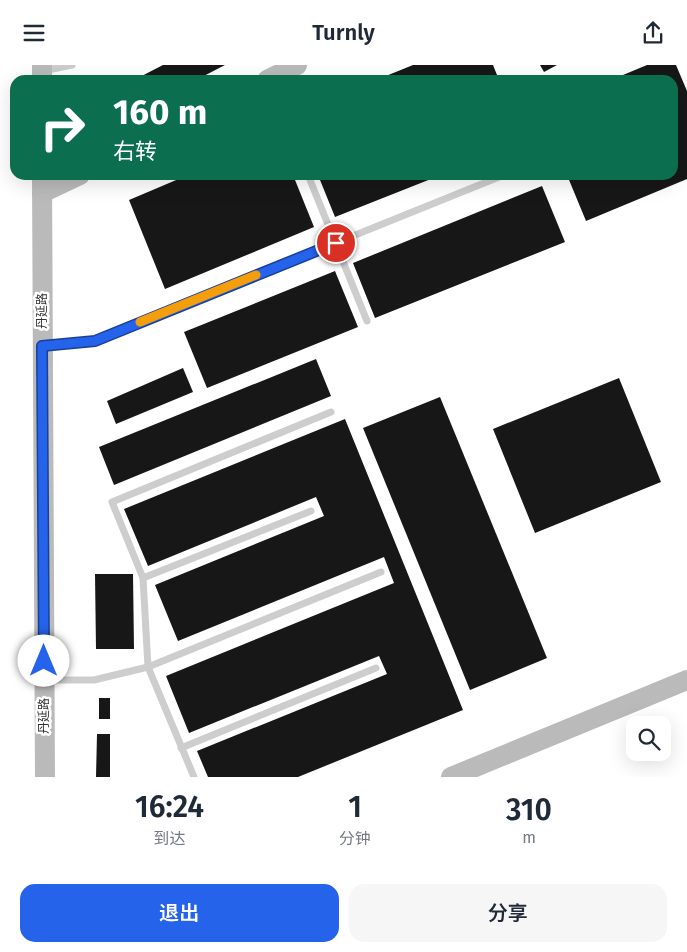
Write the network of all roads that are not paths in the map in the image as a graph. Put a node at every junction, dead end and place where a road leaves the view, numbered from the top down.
1 (72, 65) edge
2 (297, 65) edge
3 (42, 72) edge
4 (277, 75) edge
5 (59, 180) edge
6 (310, 180) edge
7 (492, 180) edge
8 (42, 184) edge
9 (336, 243) junction
10 (367, 321) dead end
11 (42, 346) junction
12 (331, 412) dead end
13 (311, 511) dead end
14 (381, 572) dead end
15 (143, 578) junction
16 (148, 667) junction
17 (376, 668) dead end
18 (44, 680) junction
19 (687, 680) edge
20 (181, 748) junction
21 (44, 777) edge
22 (194, 777) edge
23 (451, 777) edge

1 - 3 lane
2 - 4 main road
5 - 8 main road
6 - 9 lane
7 - 9 lane
8 - 11 main road, 丹延路
9 - 10 lane
9 - 11 lane
11 - 18 main road, 丹延路
12 - 15 lane
13 - 15 lane
14 - 16 lane
15 - 16 lane
16 - 18 lane
16 - 20 lane
17 - 20 lane
18 - 21 main road, 丹延路
19 - 23 main road
20 - 22 lane

